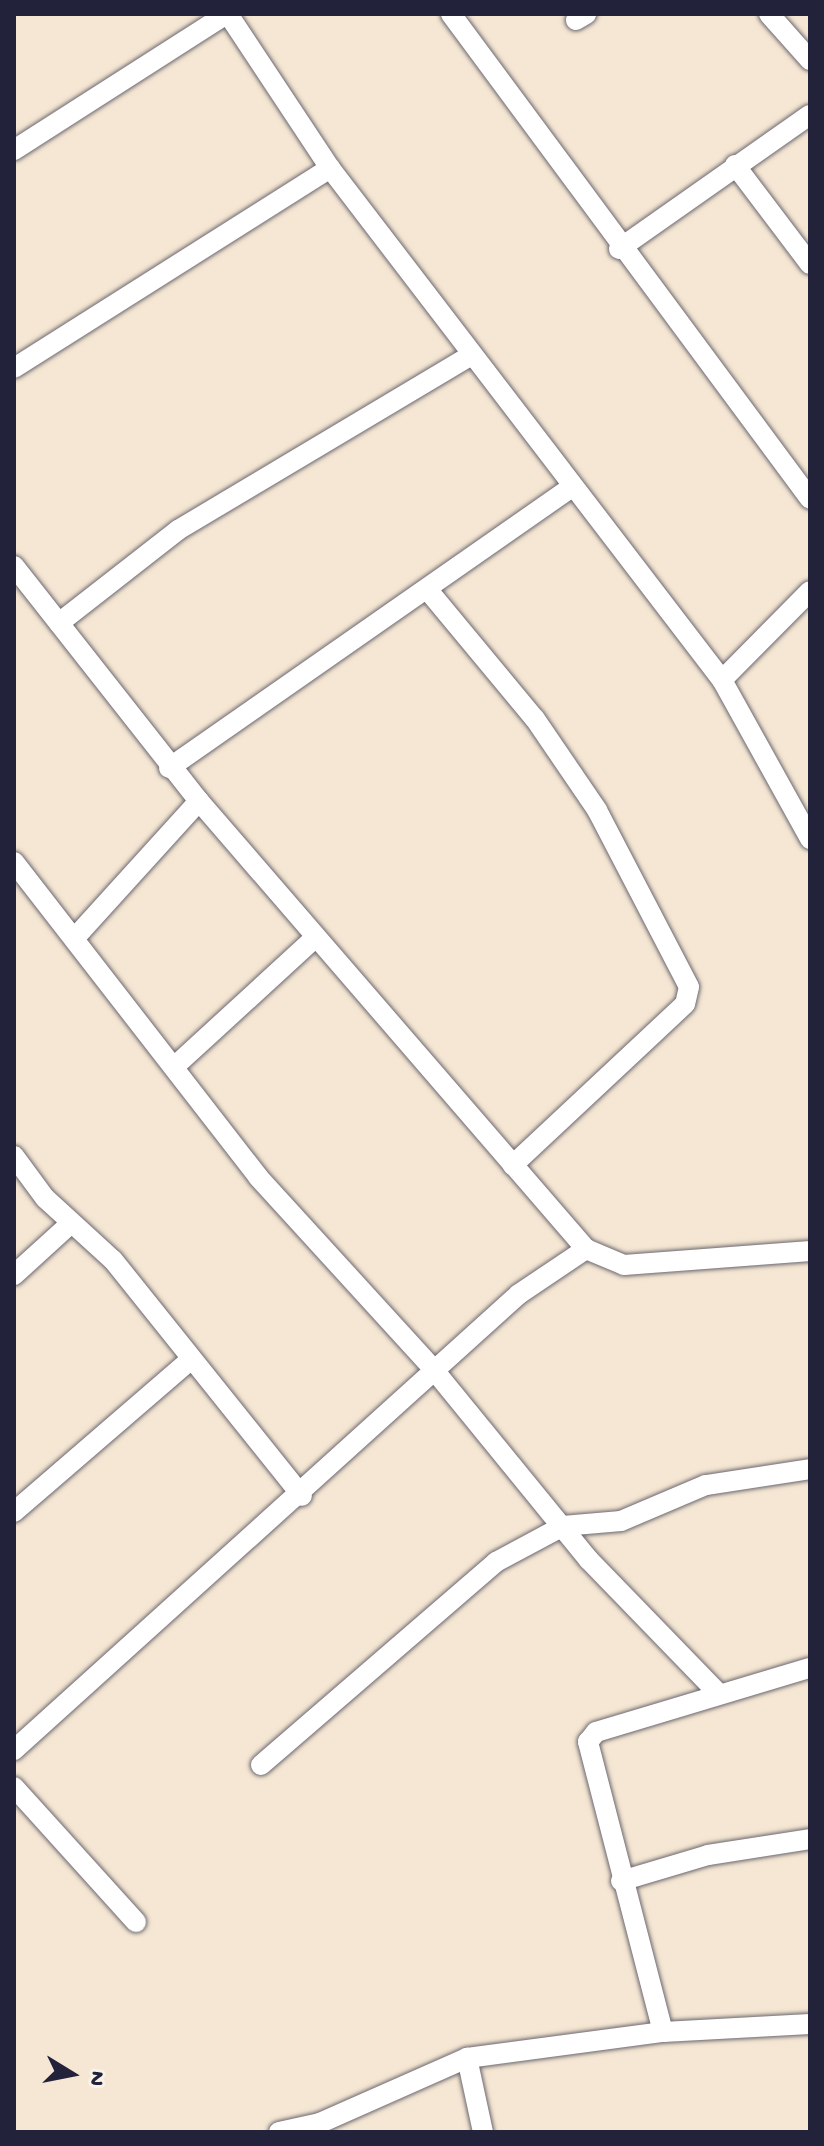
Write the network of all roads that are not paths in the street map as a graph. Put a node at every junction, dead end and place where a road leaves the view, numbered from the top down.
1 (227, 14) edge
2 (451, 14) edge
3 (769, 14) edge
4 (810, 60) edge
5 (810, 115) edge
6 (14, 150) edge
7 (735, 165) junction
8 (330, 168) junction
9 (619, 249) junction
10 (810, 264) edge
11 (470, 356) junction
12 (14, 368) edge
13 (570, 488) junction
14 (810, 499) edge
15 (14, 566) edge
16 (427, 589) junction
17 (810, 591) edge
18 (59, 623) junction
19 (722, 680) junction
20 (169, 768) junction
21 (199, 801) junction
22 (810, 839) edge
23 (14, 862) edge
24 (315, 938) junction
25 (74, 939) junction
26 (174, 1067) junction
27 (14, 1156) edge
28 (513, 1165) junction
29 (70, 1224) junction
30 (586, 1249) junction
31 (810, 1251) edge
32 (14, 1275) edge
33 (189, 1361) junction
34 (434, 1370) junction
35 (810, 1469) edge
36 (302, 1496) junction
37 (14, 1512) edge
38 (563, 1526) junction
39 (810, 1668) edge
40 (717, 1692) junction
41 (14, 1750) edge
42 (261, 1765) dead end
43 (14, 1787) edge
44 (810, 1839) edge
45 (621, 1881) junction
46 (136, 1922) dead end
47 (810, 2024) edge
48 (663, 2032) junction
49 (467, 2058) junction
50 (321, 2127) edge
51 (279, 2132) edge
52 (483, 2132) edge

1 - 6 street
1 - 8 street
2 - 9 street
3 - 4 street
5 - 7 street
7 - 9 street
7 - 10 street
8 - 11 street
8 - 12 street
9 - 14 street
11 - 13 street
11 - 18 street
13 - 16 street
13 - 19 street
15 - 18 street
16 - 20 street
16 - 28 street
17 - 19 street
18 - 20 street
19 - 22 street
20 - 21 street
21 - 24 street
21 - 25 street
23 - 25 street
24 - 26 street
24 - 28 street
25 - 26 street
26 - 34 street
27 - 29 street
28 - 30 street
29 - 32 street
29 - 33 street
30 - 31 street
30 - 34 street
33 - 36 street
33 - 37 street
34 - 36 street
34 - 38 street
35 - 38 street
36 - 41 street
38 - 40 street
38 - 42 street
39 - 40 street
40 - 45 street
43 - 46 street
44 - 45 street
45 - 48 street
47 - 48 street
48 - 49 street
49 - 50 street
49 - 52 street
50 - 51 street

